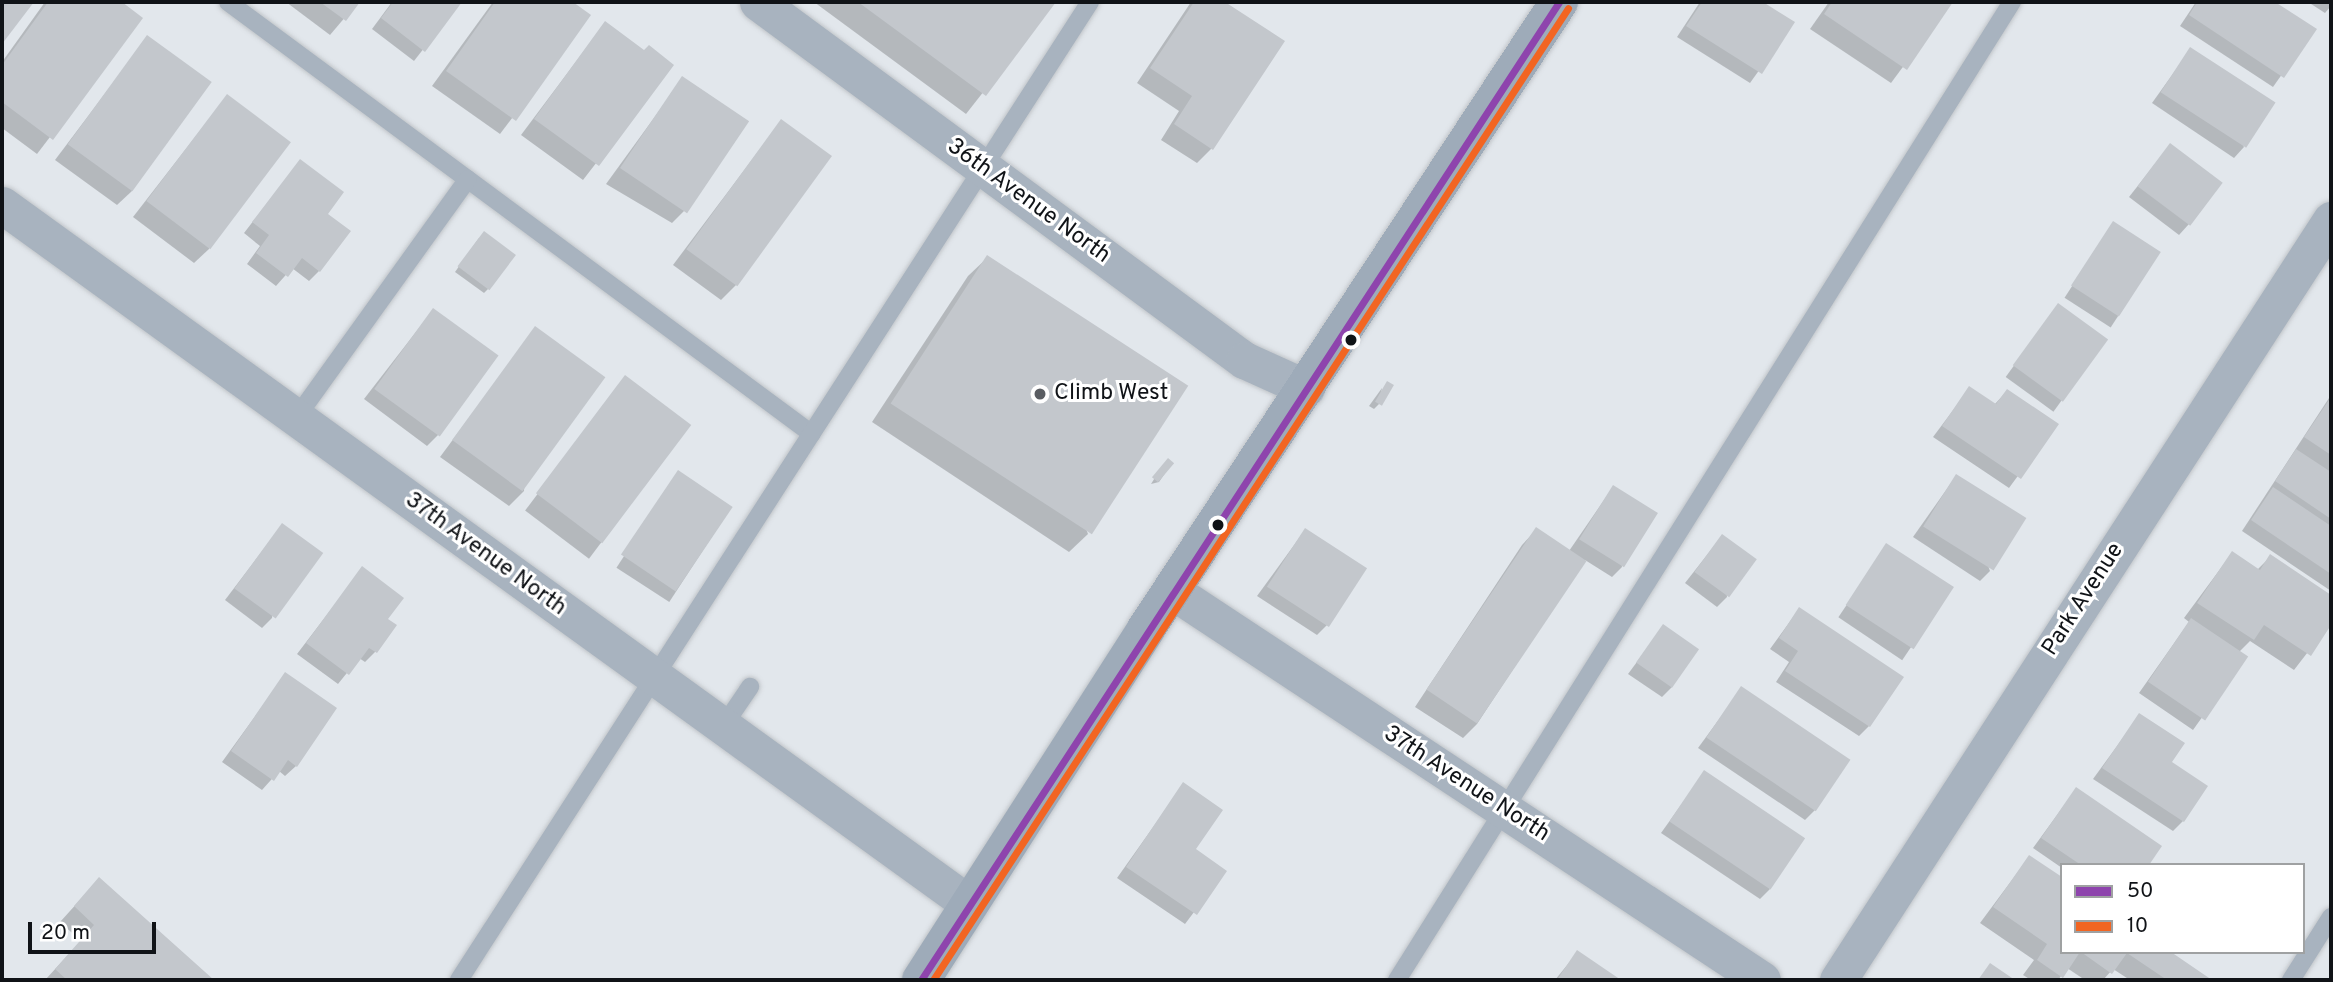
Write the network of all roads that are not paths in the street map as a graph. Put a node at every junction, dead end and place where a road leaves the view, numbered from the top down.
1 (228, 2) edge
2 (758, 2) edge
3 (1090, 2) edge
4 (1559, 2) edge
5 (2012, 2) edge
6 (982, 169) junction
7 (468, 179) junction
8 (2, 205) edge
9 (2331, 220) edge
10 (1306, 388) junction
11 (296, 418) junction
12 (812, 434) junction
13 (1171, 590) junction
14 (655, 677) junction
15 (750, 687) dead end
16 (722, 728) junction
17 (1504, 810) junction
18 (969, 904) junction
19 (2331, 917) edge
20 (459, 980) edge
21 (921, 980) edge
22 (1397, 980) edge
23 (1762, 980) edge
24 (1838, 980) edge
25 (2291, 980) edge

1 - 7 lane
2 - 6 street, 36th Avenue North
3 - 6 lane
4 - 10 main road
5 - 17 lane
6 - 10 street, 36th Avenue North
6 - 12 lane
7 - 11 lane
7 - 12 lane
8 - 11 street, 37th Avenue North
9 - 24 street, Park Avenue
10 - 13 main road
11 - 14 street, 37th Avenue North
12 - 14 lane
13 - 17 street, 37th Avenue North
13 - 18 main road
14 - 16 street, 37th Avenue North
14 - 20 lane
15 - 16 lane
16 - 18 street, 37th Avenue North
17 - 22 lane
17 - 23 street, 37th Avenue North
18 - 21 main road
19 - 25 lane

